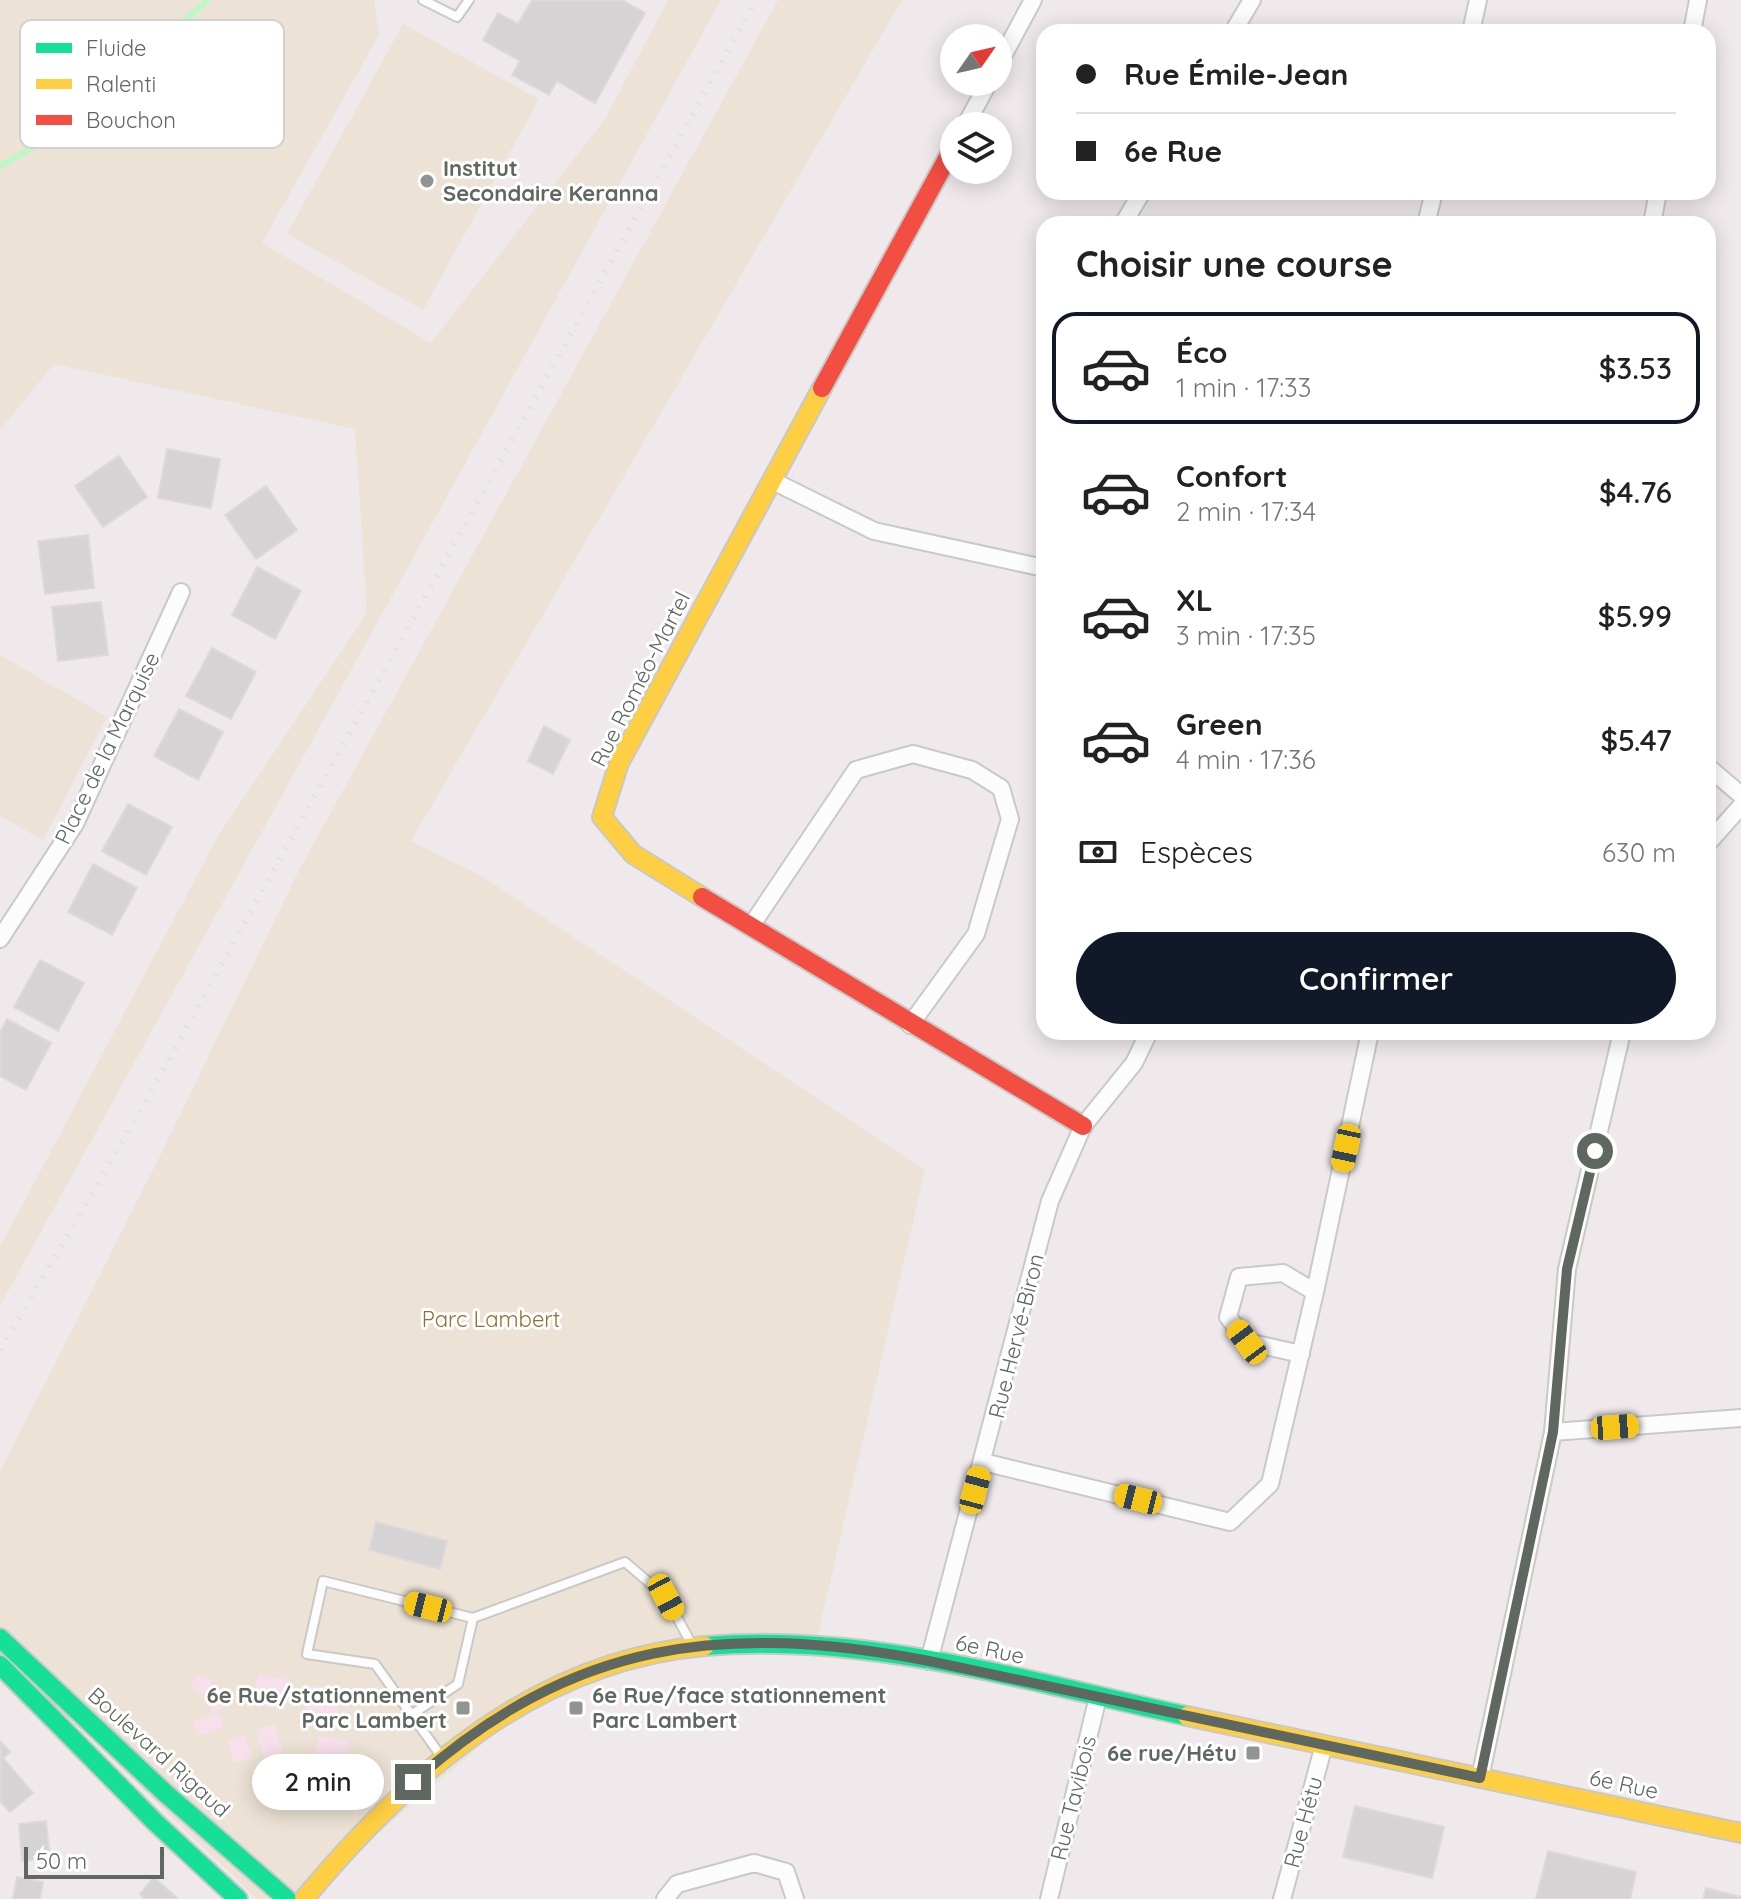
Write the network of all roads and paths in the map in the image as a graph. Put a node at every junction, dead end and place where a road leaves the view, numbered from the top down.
1 (423, 0) edge
2 (469, 0) edge
3 (1033, 0) edge
4 (1252, 0) edge
5 (1478, 0) edge
6 (1698, 0) edge
7 (1238, 24) edge
8 (1473, 24) edge
9 (1694, 24) edge
10 (1012, 39) edge
11 (940, 172) edge
12 (773, 481) junction
13 (1036, 566) edge
14 (181, 592) dead end
15 (1716, 774) edge
16 (1741, 795) edge
17 (1741, 806) edge
18 (1716, 834) edge
19 (751, 926) junction
20 (0, 939) edge
21 (910, 1025) junction
22 (1145, 1040) edge
23 (1368, 1040) edge
24 (1620, 1040) edge
25 (1083, 1126) junction
26 (1315, 1292) junction
27 (1301, 1354) junction
28 (1741, 1418) edge
29 (1553, 1432) junction
30 (983, 1462) junction
31 (473, 1618) junction
32 (0, 1638) edge
33 (692, 1645) junction
34 (929, 1661) junction
35 (0, 1665) edge
36 (1098, 1697) junction
37 (411, 1715) junction
38 (100, 1732) junction
39 (1324, 1745) junction
40 (84, 1751) junction
41 (442, 1757) junction
42 (1480, 1778) junction
43 (1741, 1833) edge
44 (238, 1899) edge
45 (287, 1899) edge
46 (304, 1899) edge
47 (665, 1899) edge
48 (795, 1899) edge
49 (1049, 1899) edge
50 (1282, 1899) edge

1 - 2 lane
3 - 10 street
4 - 7 street
5 - 8 street
6 - 9 street
11 - 12 street, Rue Roméo-Martel
12 - 13 street
12 - 19 street, Rue Roméo-Martel
14 - 20 street, Place de la Marquise
15 - 16 street
17 - 18 street
19 - 21 street, Rue Roméo-Martel
19 - 21 street
21 - 25 street, Rue Roméo-Martel
22 - 25 street, Rue Hervé-Biron
23 - 26 street
24 - 29 street
25 - 30 street, Rue Hervé-Biron
26 - 27 street
26 - 27 street
27 - 30 street
28 - 29 street
29 - 42 street
30 - 34 street, Rue Hervé-Biron
31 - 33 lane
31 - 37 lane
31 - 37 lane
32 - 38 street, Boulevard Rigaud
33 - 34 street, 6e Rue
33 - 41 street, 6e Rue
34 - 36 street, 6e Rue
35 - 40 street
36 - 39 street, 6e Rue
36 - 49 street, Rue Tavibois
37 - 41 lane
38 - 40 street
38 - 45 street, Boulevard Rigaud
39 - 42 street, 6e Rue
39 - 50 street, Rue Hétu
40 - 44 street
41 - 46 street, 6e Rue
42 - 43 street, 6e Rue
47 - 48 street

